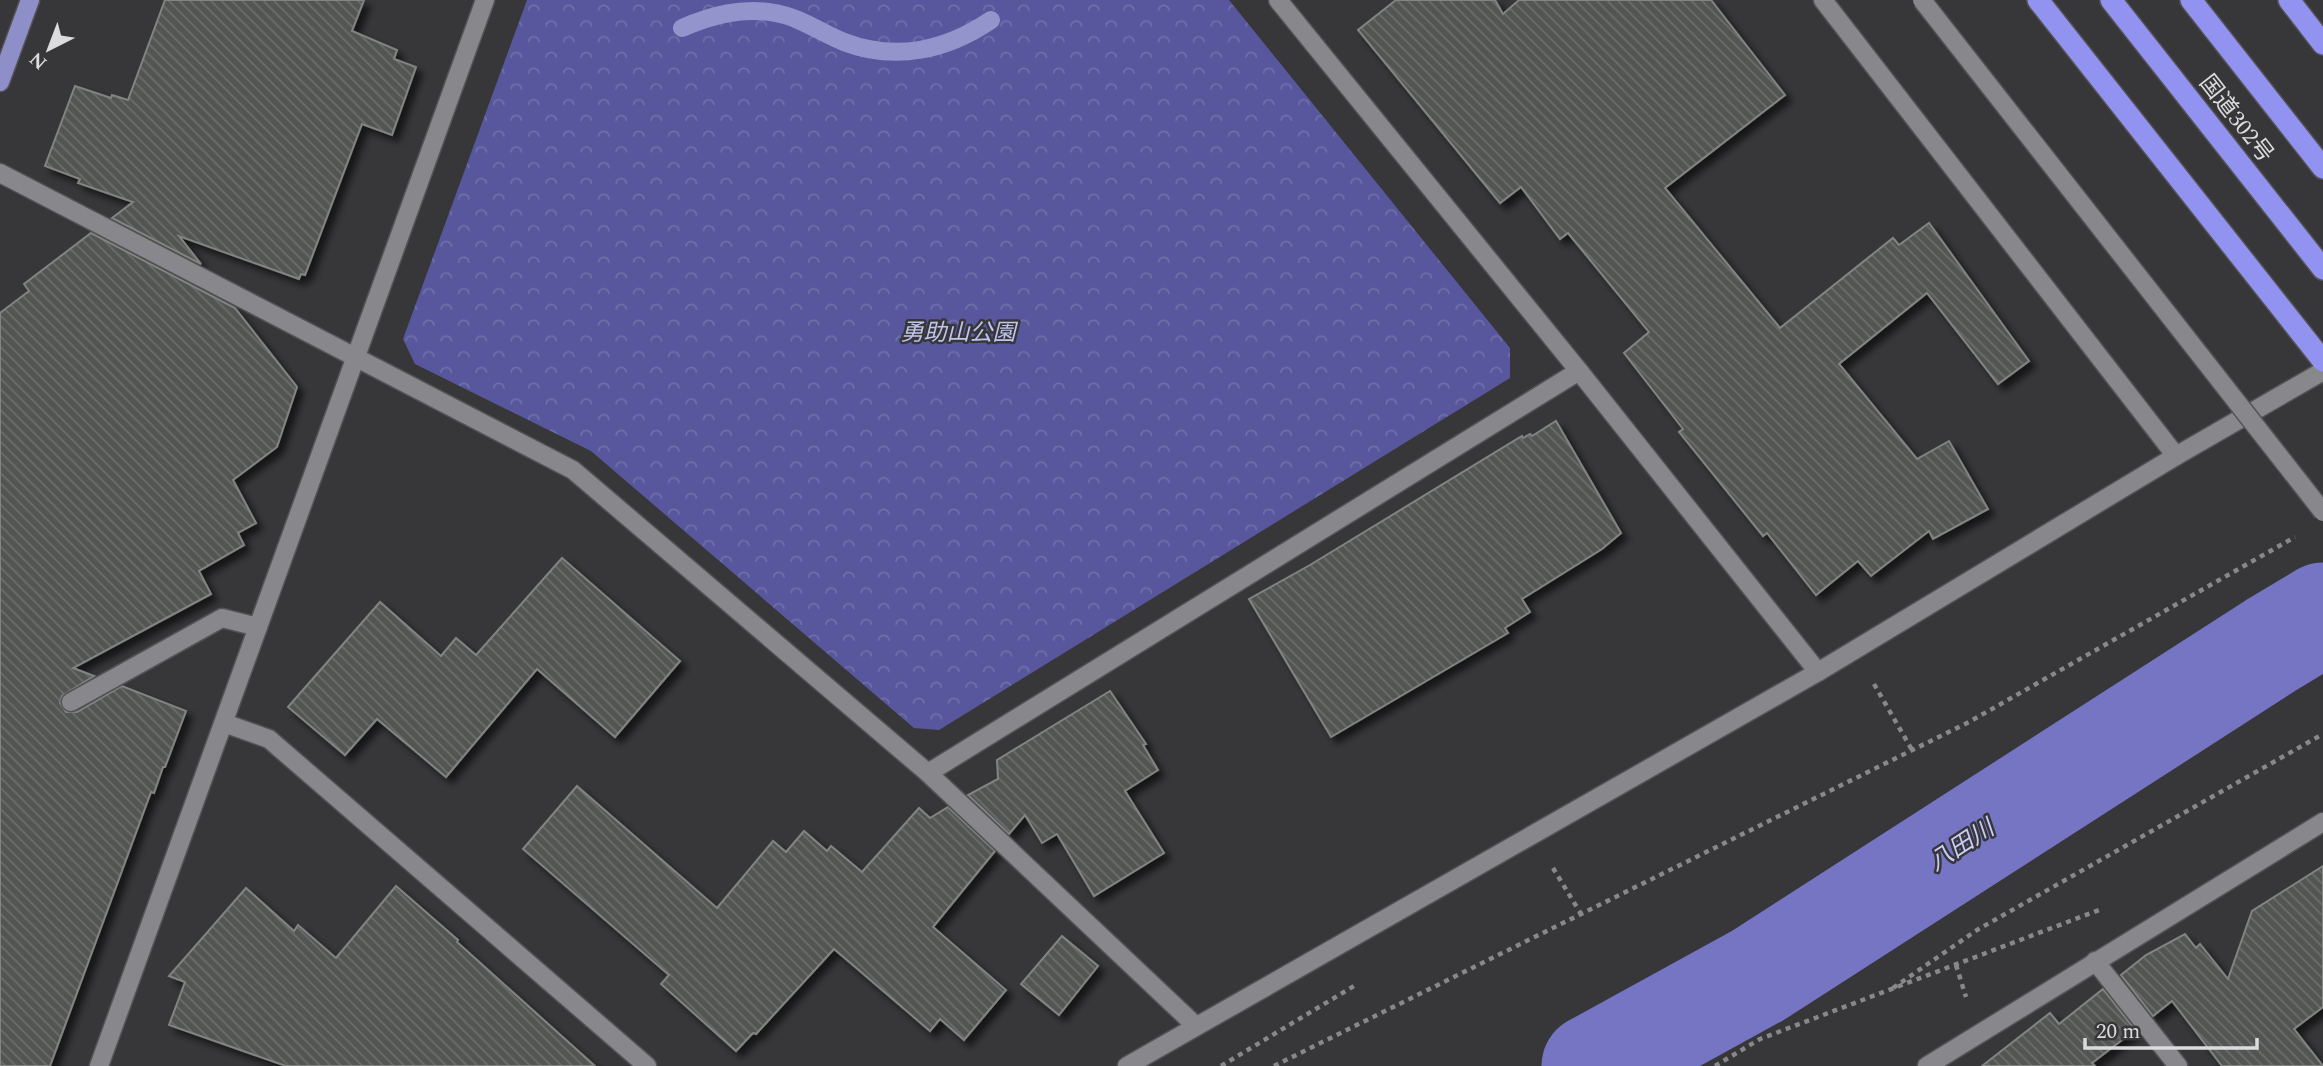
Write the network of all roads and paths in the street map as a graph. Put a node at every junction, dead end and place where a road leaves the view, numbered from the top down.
1 (30, 0) edge
2 (485, 0) edge
3 (1278, 0) edge
4 (1823, 0) edge
5 (1922, 0) edge
6 (2038, 0) edge
7 (2111, 0) edge
8 (2191, 0) edge
9 (2289, 0) edge
10 (2323, 44) edge
11 (0, 82) edge
12 (2323, 168) edge
13 (0, 173) edge
14 (2323, 269) edge
15 (356, 356) junction
16 (2323, 361) edge
17 (2323, 370) edge
18 (1578, 371) junction
19 (2176, 456) junction
20 (2323, 512) edge
21 (2299, 534) dead end
22 (258, 627) junction
23 (1854, 650) junction
24 (1818, 672) junction
25 (71, 702) dead end
26 (223, 723) junction
27 (2323, 734) edge
28 (1912, 750) junction
29 (928, 773) junction
30 (2323, 822) edge
31 (1532, 835) junction
32 (2100, 910) dead end
33 (1581, 914) junction
34 (2095, 961) junction
35 (1887, 992) junction
36 (1196, 1026) junction
37 (99, 1066) edge
38 (647, 1066) edge
39 (1127, 1066) edge
40 (1274, 1066) edge
41 (1715, 1066) edge
42 (1927, 1066) edge
43 (2178, 1066) edge

1 - 11 main road
2 - 15 street
3 - 18 street
4 - 19 street
5 - 20 street, bridge
6 - 16 highway
7 - 14 highway, 国道302号
8 - 12 highway
9 - 10 highway
13 - 15 street
15 - 22 street
15 - 29 street
17 - 19 street
18 - 24 street
18 - 29 street
19 - 23 street
21 - 28 path
22 - 25 street
22 - 26 street
23 - 24 street
23 - 28 path
24 - 31 street
26 - 37 street
26 - 38 street
27 - 35 path
28 - 33 path
29 - 36 street
30 - 34 street
31 - 33 path
31 - 36 street
32 - 35 path
33 - 40 path
34 - 42 street
34 - 43 street
35 - 41 path
36 - 39 street

